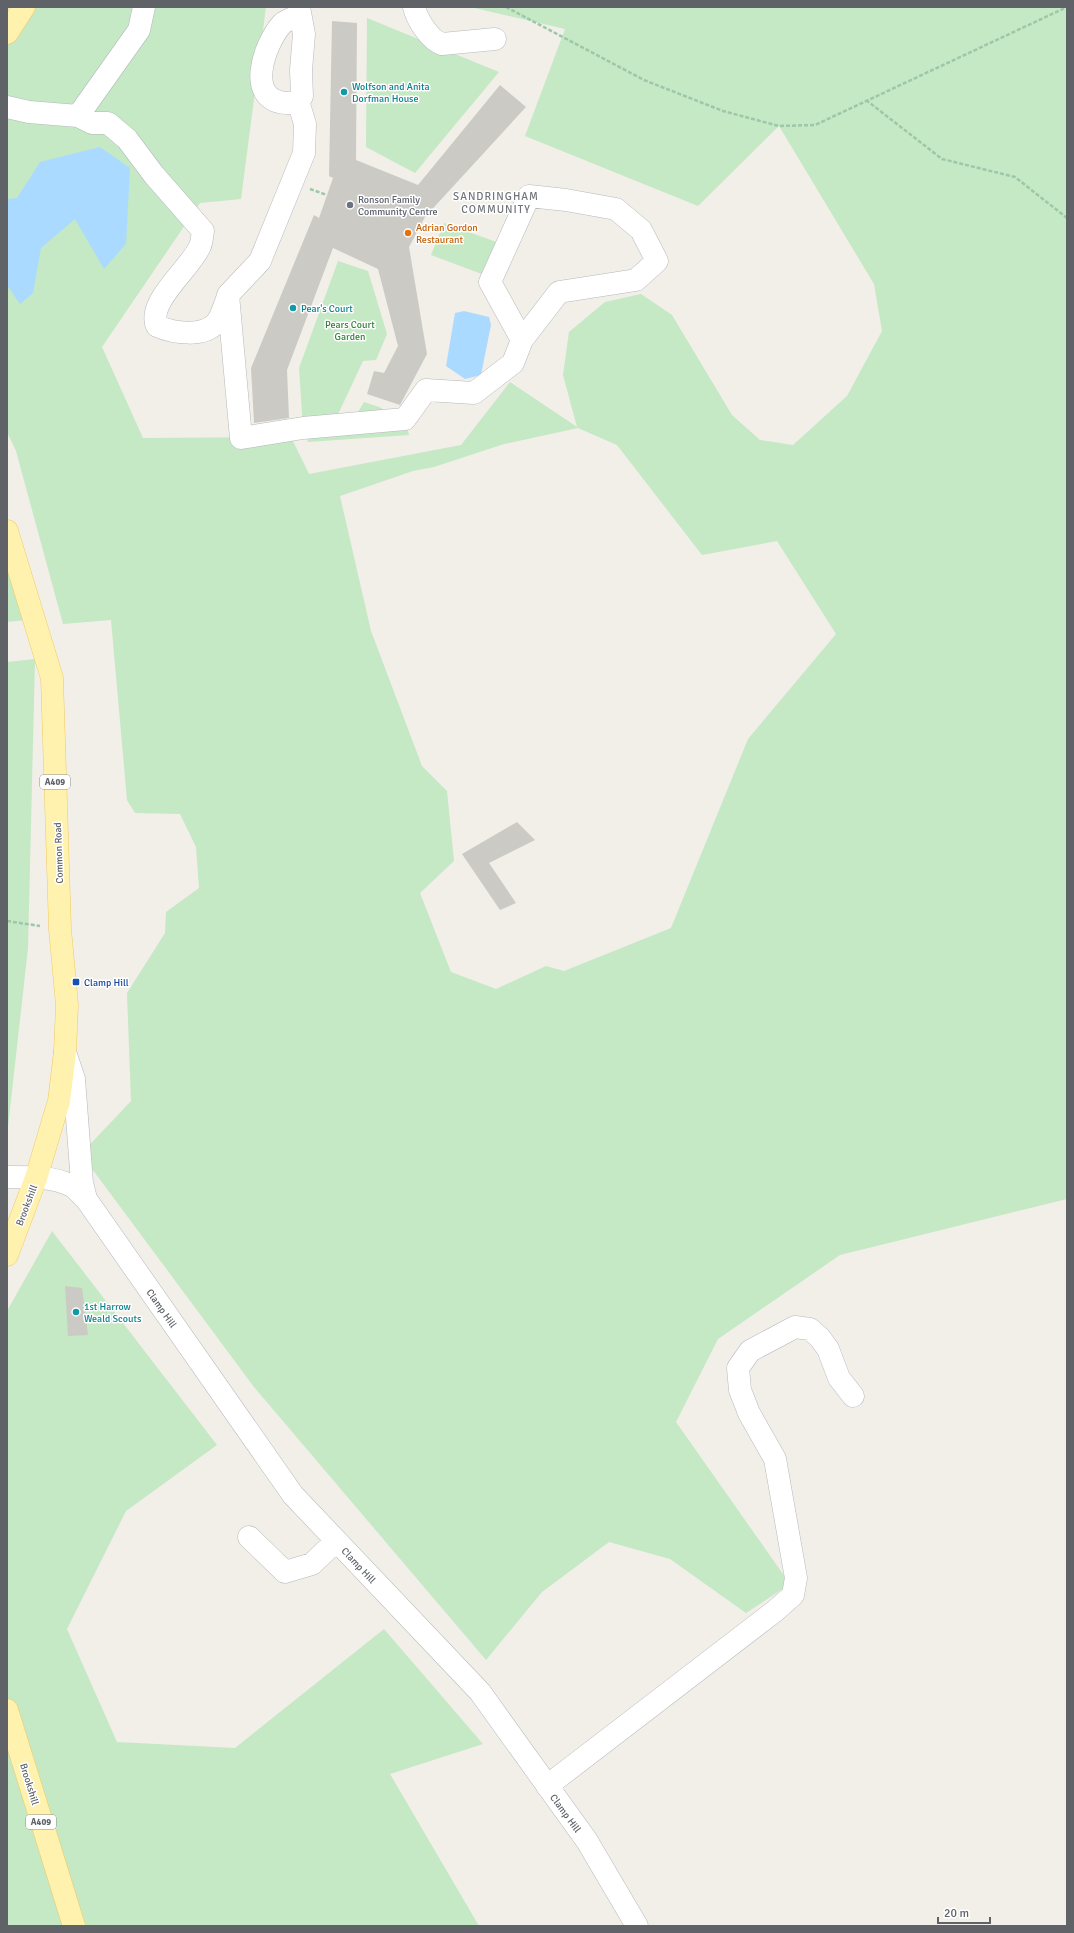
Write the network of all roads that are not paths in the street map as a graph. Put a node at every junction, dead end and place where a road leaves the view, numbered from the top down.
1 (24, 7) edge
2 (144, 7) edge
3 (414, 7) edge
4 (299, 12) edge
5 (7, 32) edge
6 (495, 39) dead end
7 (298, 101) junction
8 (9, 108) edge
9 (78, 116) junction
10 (228, 295) junction
11 (522, 340) junction
12 (7, 531) edge
13 (65, 1052) junction
14 (7, 1177) edge
15 (36, 1178) junction
16 (86, 1199) junction
17 (7, 1255) edge
18 (853, 1396) dead end
19 (249, 1537) dead end
20 (336, 1541) junction
21 (8, 1716) edge
22 (548, 1786) junction
23 (74, 1926) edge
24 (637, 1926) edge

1 - 5 main road
2 - 9 street
3 - 6 street
4 - 7 street
4 - 7 street
7 - 10 street
8 - 9 street
9 - 10 street
10 - 11 street
11 - 11 street
12 - 13 main road, Common Road / A409
13 - 15 main road, Common Road / A409
13 - 16 street, Clamp Hill
14 - 15 street, Clamp Hill
15 - 16 street, Clamp Hill
15 - 17 main road, Brookshill / A409
16 - 20 street, Clamp Hill
18 - 22 street
19 - 20 street
20 - 22 street, Clamp Hill
21 - 23 main road, Brookshill / A409
22 - 24 street, Clamp Hill

